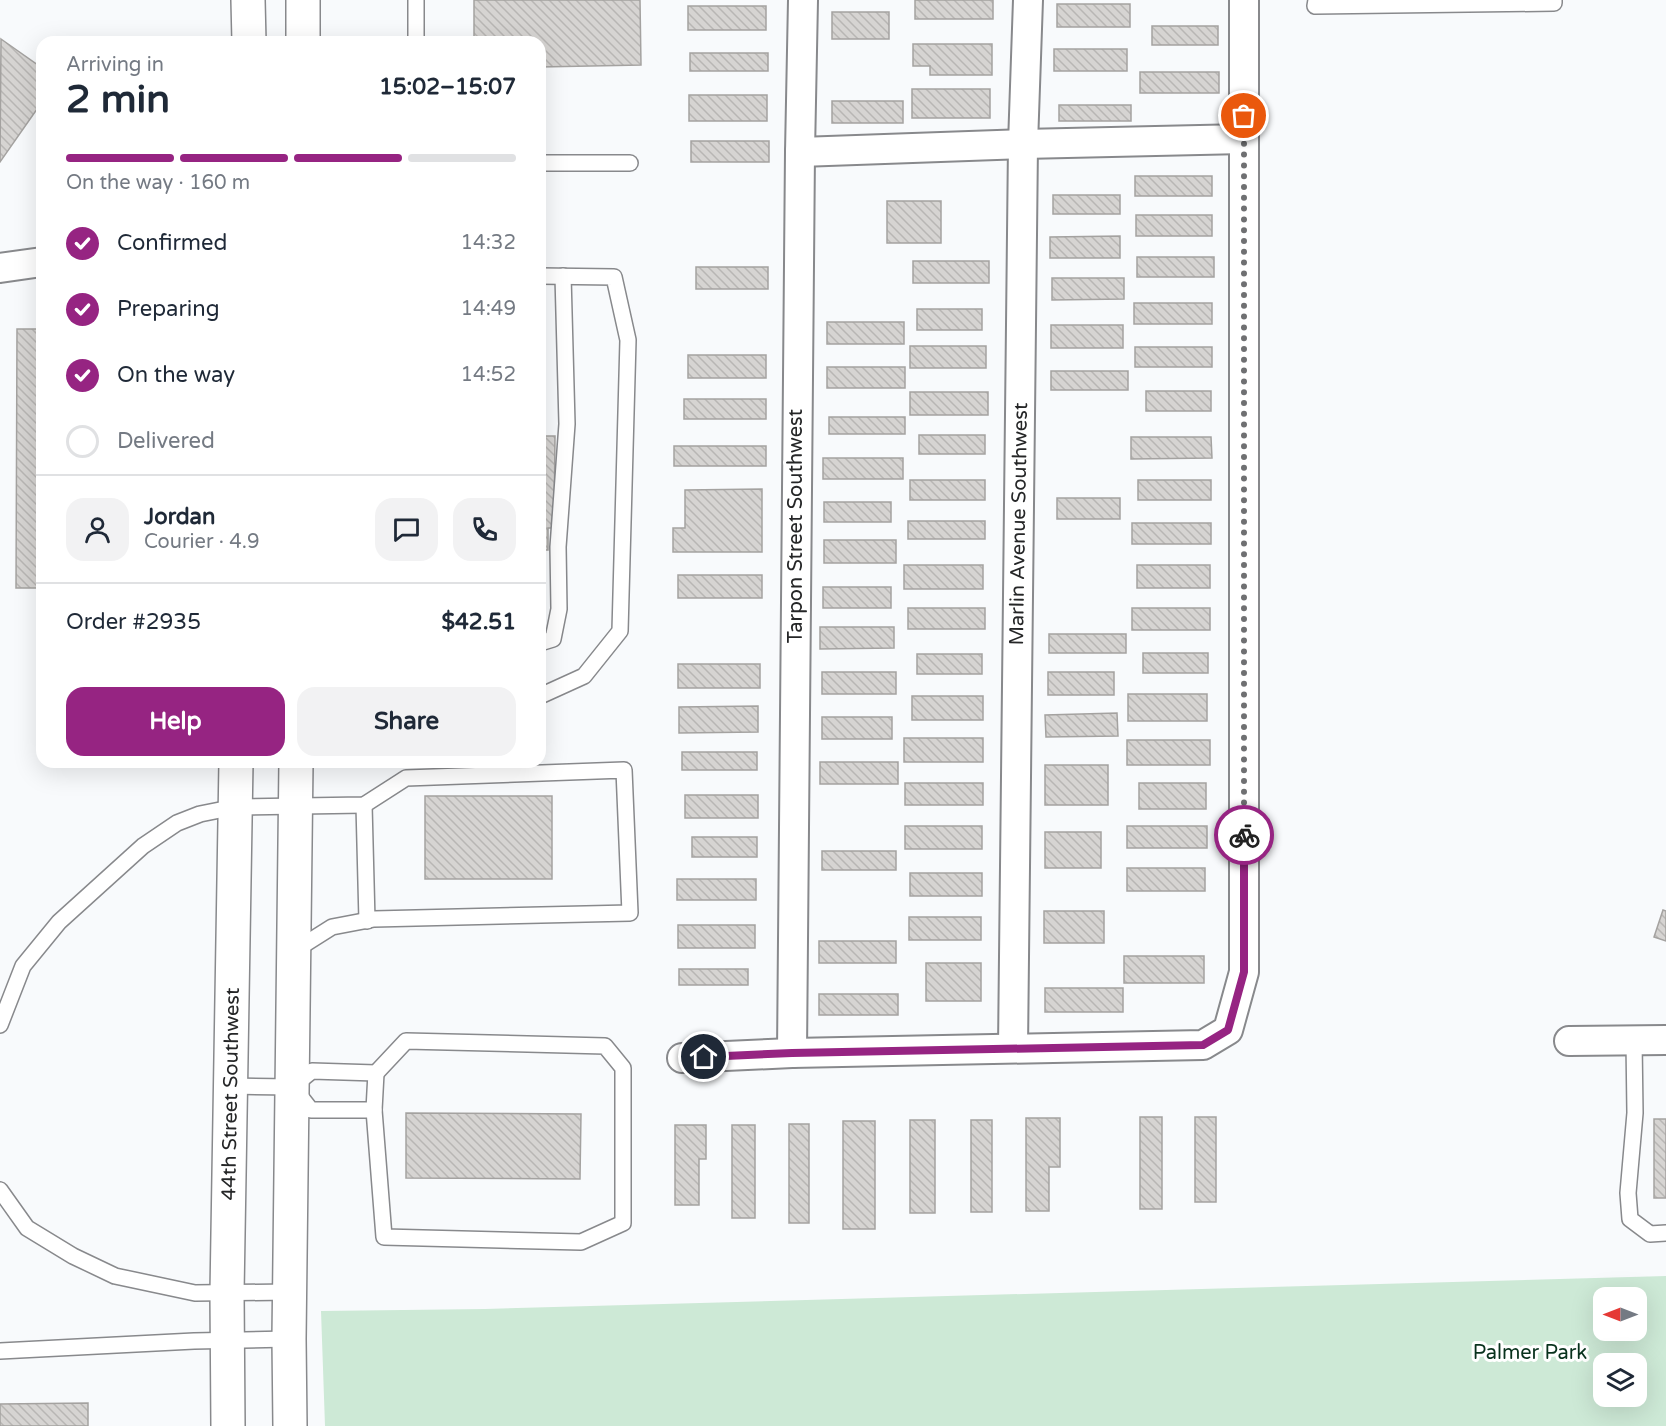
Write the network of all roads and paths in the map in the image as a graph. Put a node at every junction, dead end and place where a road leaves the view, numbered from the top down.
1 (248, 0) edge
2 (303, 0) edge
3 (416, 0) edge
4 (803, 0) edge
5 (1028, 0) edge
6 (1244, 0) edge
7 (1316, 0) edge
8 (1554, 0) edge
9 (249, 36) edge
10 (303, 36) edge
11 (416, 36) edge
12 (1244, 139) junction
13 (1023, 144) junction
14 (800, 152) junction
15 (546, 163) edge
16 (630, 163) dead end
17 (36, 263) edge
18 (0, 268) edge
19 (546, 276) edge
20 (563, 276) junction
21 (546, 641) edge
22 (546, 693) edge
23 (236, 768) edge
24 (296, 768) edge
25 (364, 805) junction
26 (235, 807) junction
27 (295, 807) junction
28 (366, 921) junction
29 (294, 951) junction
30 (0, 1025) edge
31 (1666, 1040) edge
32 (1569, 1041) dead end
33 (1634, 1041) junction
34 (1013, 1048) junction
35 (792, 1053) junction
36 (682, 1058) dead end
37 (376, 1073) junction
38 (231, 1086) junction
39 (292, 1087) junction
40 (374, 1110) junction
41 (0, 1190) edge
42 (1666, 1233) edge
43 (290, 1292) junction
44 (227, 1293) junction
45 (289, 1339) junction
46 (227, 1341) junction
47 (0, 1351) edge
48 (228, 1426) edge
49 (290, 1426) edge

1 - 9 main road
2 - 10 main road
3 - 11 lane
4 - 14 street, Tarpon Street Southwest
5 - 13 street, Marlin Avenue Southwest
6 - 12 street
7 - 8 lane
12 - 13 street
12 - 34 street
13 - 14 street
13 - 34 street, Marlin Avenue Southwest
14 - 35 street, Tarpon Street Southwest
15 - 16 lane
17 - 18 street
19 - 20 lane
20 - 21 lane
20 - 22 lane
23 - 26 main road, 44th Street Southwest
24 - 27 main road
25 - 27 lane
25 - 28 lane
25 - 28 lane
26 - 27 lane
26 - 30 lane
26 - 38 main road, 44th Street Southwest
27 - 29 main road
28 - 29 lane
29 - 39 main road
31 - 33 street
32 - 33 street
33 - 42 lane
34 - 35 street
35 - 36 street
37 - 39 lane
37 - 40 lane
37 - 40 lane
38 - 39 lane
38 - 44 main road, 44th Street Southwest
39 - 40 lane
39 - 43 main road
41 - 44 lane
43 - 44 lane
43 - 45 main road
44 - 46 main road, 44th Street Southwest
45 - 46 lane
45 - 49 main road
46 - 47 lane
46 - 48 main road, 44th Street Southwest

